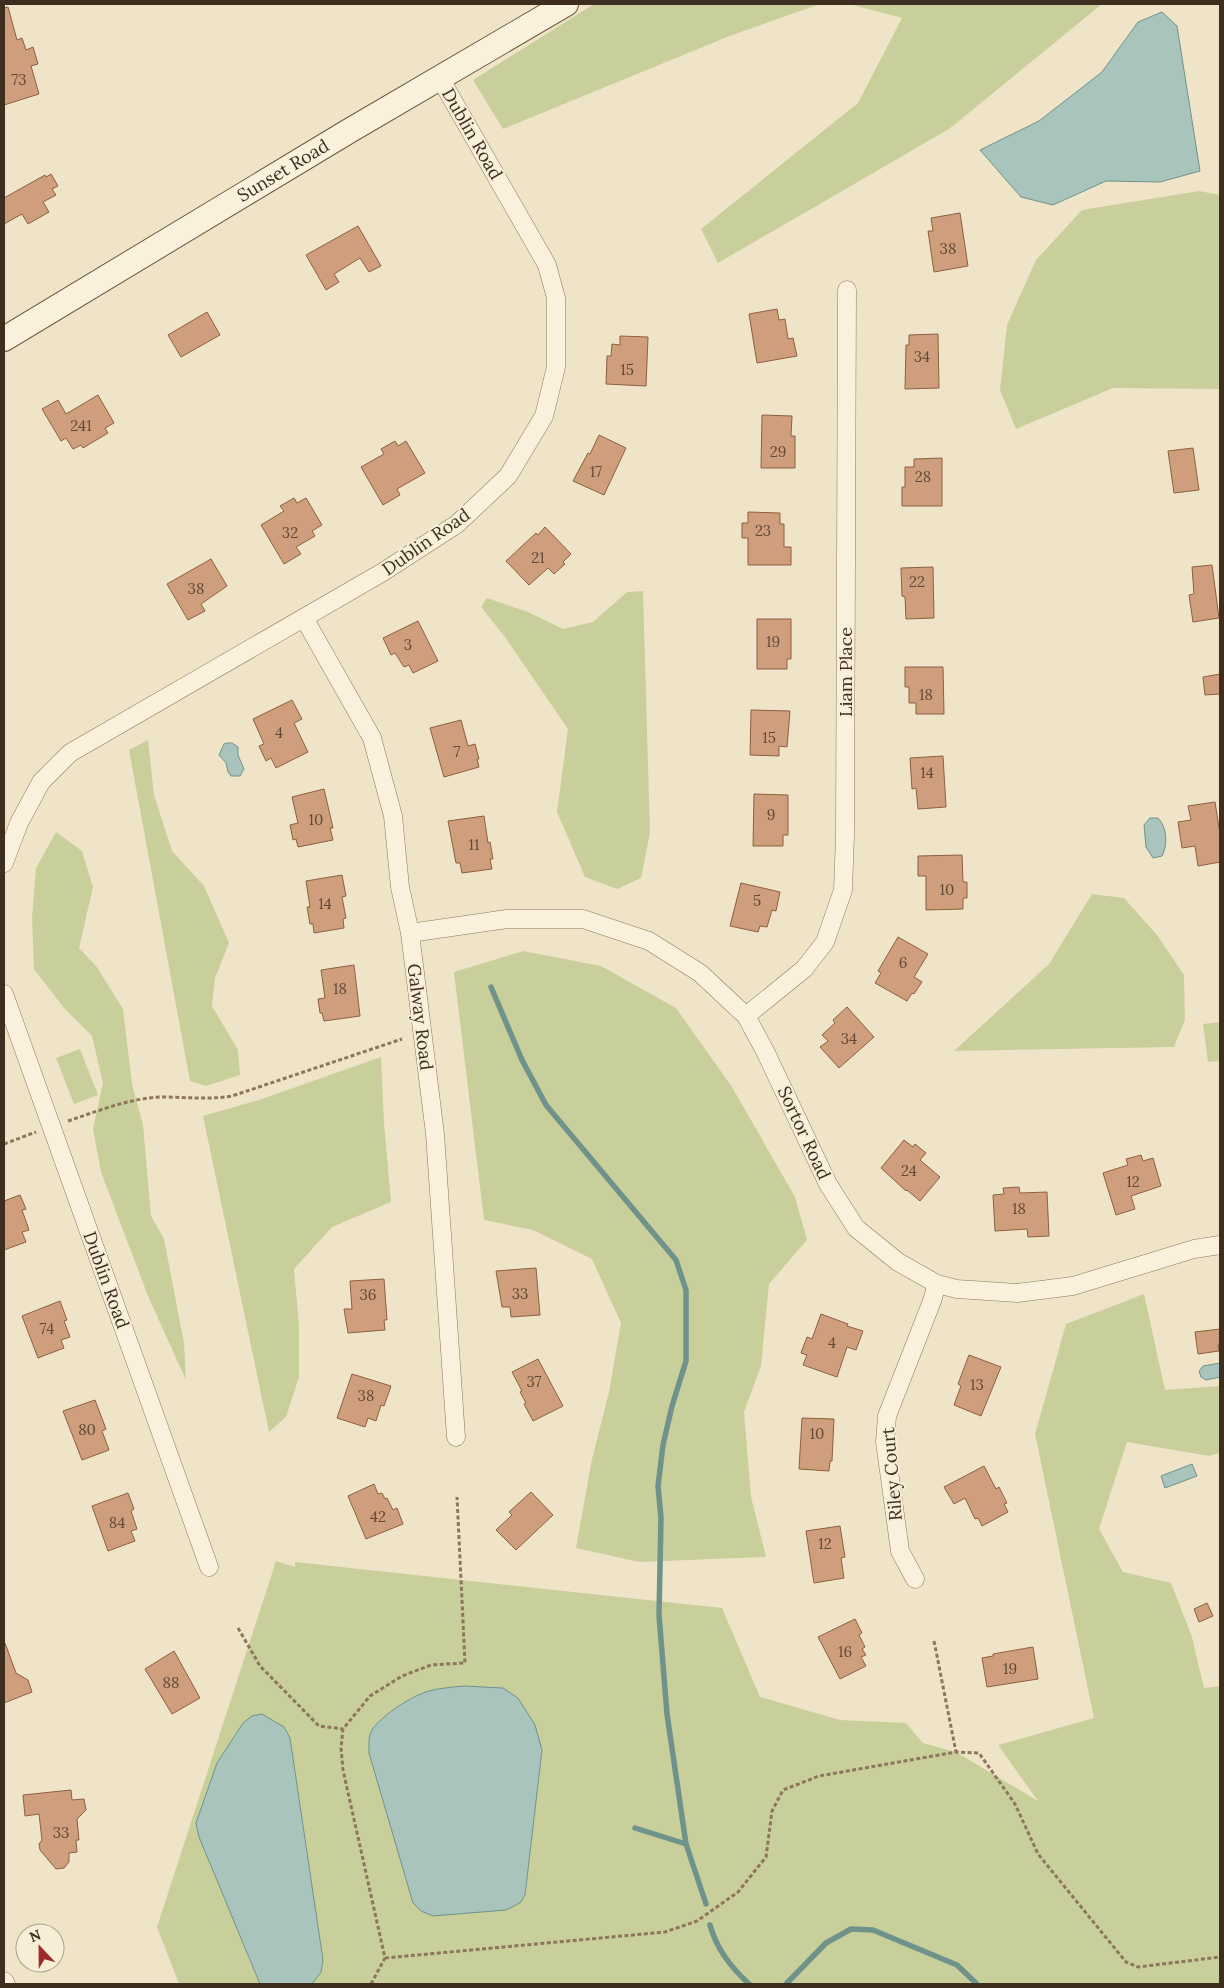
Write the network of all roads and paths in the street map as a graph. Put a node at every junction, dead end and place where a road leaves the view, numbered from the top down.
1 (566, 4) edge
2 (440, 78) junction
3 (847, 290) dead end
4 (4, 339) edge
5 (304, 618) junction
6 (4, 864) edge
7 (410, 933) junction
8 (4, 994) edge
9 (746, 1016) junction
10 (402, 1038) dead end
11 (62, 1122) dead end
12 (39, 1131) dead end
13 (4, 1144) edge
14 (1220, 1246) edge
15 (937, 1284) junction
16 (456, 1437) dead end
17 (457, 1497) dead end
18 (209, 1566) dead end
19 (915, 1578) dead end
20 (238, 1628) dead end
21 (934, 1641) dead end
22 (343, 1729) junction
23 (956, 1752) junction
24 (1220, 1957) edge
25 (384, 1958) junction
26 (4, 1981) edge
27 (6, 1984) edge
28 (371, 1984) edge

1 - 2 street, Sunset Road
2 - 4 street, Sunset Road
2 - 5 street, Dublin Road
3 - 9 street, Liam Place
5 - 6 street, Dublin Road
5 - 7 street, Galway Road
7 - 9 street, Sortor Road
7 - 16 street, Galway Road
8 - 18 street, Dublin Road
9 - 15 street, Sortor Road
10 - 11 path
12 - 13 path
14 - 15 street, Sortor Road
15 - 19 street, Riley Court
17 - 22 path
20 - 22 path
21 - 23 path
22 - 25 path
23 - 24 path
23 - 25 path
25 - 28 path
26 - 27 street

